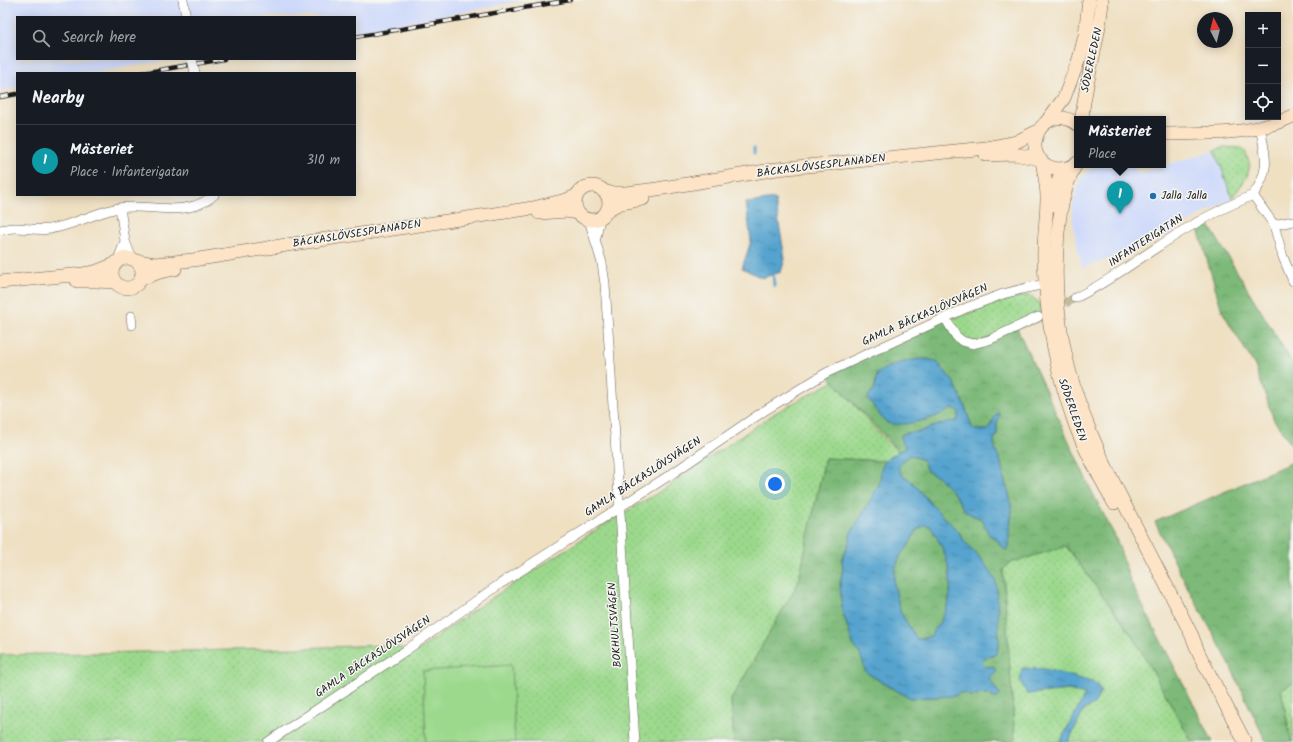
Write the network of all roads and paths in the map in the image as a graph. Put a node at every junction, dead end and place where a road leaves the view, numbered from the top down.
1 (183, 0) edge
2 (1089, 0) edge
3 (1102, 0) edge
4 (186, 16) edge
5 (192, 60) edge
6 (195, 72) edge
7 (1082, 116) edge
8 (1293, 116) edge
9 (1074, 122) edge
10 (1048, 123) junction
11 (1260, 128) junction
12 (1166, 134) edge
13 (1041, 160) junction
14 (1073, 165) edge
15 (603, 191) junction
16 (1253, 195) junction
17 (213, 196) edge
18 (576, 196) junction
19 (120, 208) junction
20 (594, 215) junction
21 (1293, 221) edge
22 (1274, 225) junction
23 (0, 230) edge
24 (125, 240) junction
25 (135, 260) junction
26 (116, 262) junction
27 (141, 279) junction
28 (1293, 281) edge
29 (0, 282) edge
30 (115, 282) junction
31 (1051, 283) junction
32 (0, 289) edge
33 (1075, 298) tunnel mouth
34 (1038, 317) dead end
35 (945, 318) junction
36 (620, 507) junction
37 (268, 742) edge
38 (635, 742) edge
39 (1244, 742) edge

1 - 4 street
2 - 10 street, SÖDERLEDEN
3 - 7 street, SÖDERLEDEN
5 - 6 street, bridge
8 - 11 street
9 - 10 street
10 - 13 street, SÖDERLEDEN
10 - 15 street, BÄCKASLÖVSESPLANADEN
11 - 12 street
11 - 16 street
13 - 14 street, SÖDERLEDEN
13 - 20 street, BÄCKASLÖVSESPLANADEN
13 - 31 street, SÖDERLEDEN
14 - 31 street, SÖDERLEDEN
15 - 18 street, BÄCKASLÖVSESPLANADEN
15 - 20 street
16 - 22 street
16 - 33 street, INFANTERIGATAN
17 - 19 street
18 - 20 street
18 - 25 street, BÄCKASLÖVSESPLANADEN
19 - 23 street
19 - 24 street
20 - 27 street, BÄCKASLÖVSESPLANADEN
20 - 36 street, BOKHULTSVÄGEN
21 - 22 street
22 - 28 street
24 - 25 street
24 - 26 street
25 - 26 street, BÄCKASLÖVSESPLANADEN
25 - 27 street
26 - 29 street, BÄCKASLÖVSESPLANADEN
26 - 30 street
27 - 30 street, BÄCKASLÖVSESPLANADEN
30 - 32 street, BÄCKASLÖVSESPLANADEN
31 - 35 street, GAMLA BÄCKASLÖVSVÄGEN
31 - 39 street, SÖDERLEDEN
34 - 35 street
35 - 36 street, GAMLA BÄCKASLÖVSVÄGEN
36 - 37 street, GAMLA BÄCKASLÖVSVÄGEN
36 - 38 street, BOKHULTSVÄGEN

